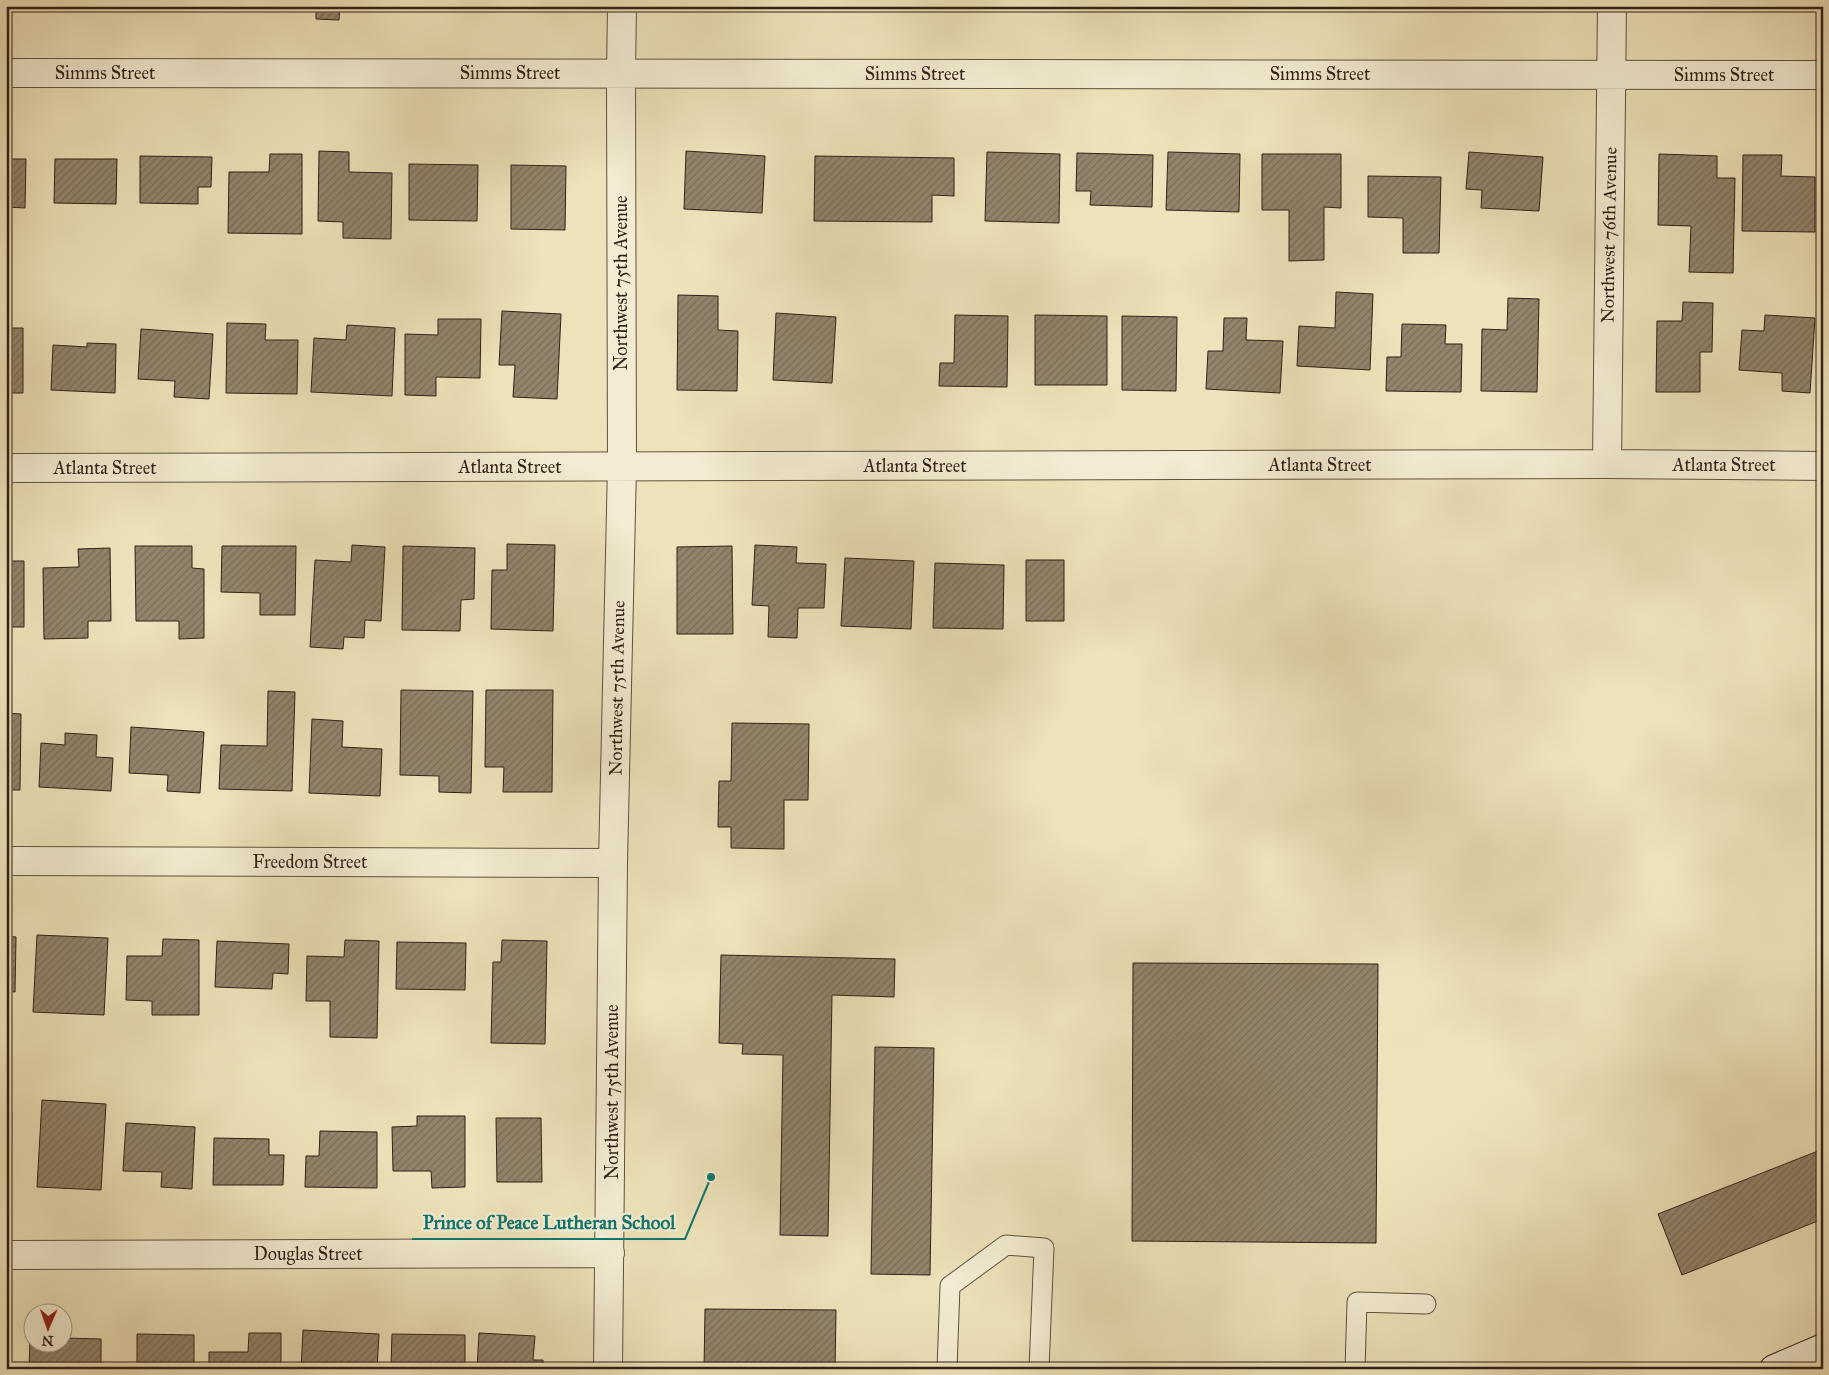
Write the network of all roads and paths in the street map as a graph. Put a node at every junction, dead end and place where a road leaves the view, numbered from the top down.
1 (622, 6) edge
2 (1612, 6) edge
3 (6, 73) edge
4 (621, 74) junction
5 (1610, 74) junction
6 (1823, 75) edge
7 (1607, 464) junction
8 (622, 466) junction
9 (1823, 466) edge
10 (6, 468) edge
11 (6, 861) edge
12 (614, 863) junction
13 (610, 1253) junction
14 (6, 1255) edge
15 (1426, 1304) dead end
16 (1823, 1348) edge
17 (608, 1369) edge
18 (947, 1369) edge
19 (1039, 1369) edge
20 (1355, 1369) edge
21 (1774, 1369) edge

1 - 4 street, Northwest 75th Avenue
2 - 5 street, Northwest 76th Avenue
3 - 4 street, Simms Street
4 - 5 street, Simms Street
4 - 8 street, Northwest 75th Avenue
5 - 6 street, Simms Street
5 - 7 street, Northwest 76th Avenue
7 - 8 street, Atlanta Street
7 - 9 street, Atlanta Street
8 - 10 street, Atlanta Street
8 - 12 street, Northwest 75th Avenue
11 - 12 street, Freedom Street
12 - 13 street, Northwest 75th Avenue
13 - 14 street, Douglas Street
13 - 17 street, Northwest 75th Avenue
15 - 20 lane
16 - 21 street
18 - 19 lane

